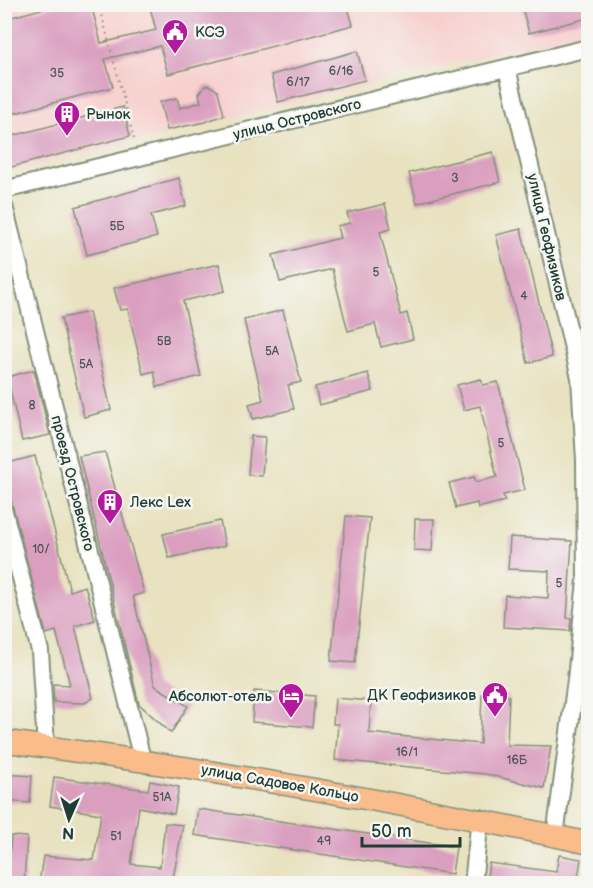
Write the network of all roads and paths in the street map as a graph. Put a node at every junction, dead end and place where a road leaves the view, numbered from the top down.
1 (99, 4) edge
2 (588, 48) edge
3 (507, 68) junction
4 (138, 157) junction
5 (4, 190) edge
6 (4, 206) edge
7 (4, 512) edge
8 (4, 741) edge
9 (46, 747) junction
10 (142, 759) junction
11 (480, 818) junction
12 (555, 836) junction
13 (588, 843) edge
14 (473, 884) edge

1 - 4 path
2 - 3 street, улица Островского
3 - 4 street, улица Островского
3 - 12 street, улица Геофизиков
4 - 5 street, улица Островского
6 - 10 street, проезд Островского
7 - 9 street
8 - 9 main road, улица Садовое Кольцо
9 - 10 main road, улица Садовое Кольцо
10 - 11 main road, улица Садовое Кольцо
11 - 12 main road, улица Садовое Кольцо
11 - 14 street
12 - 13 main road, улица Садовое Кольцо

